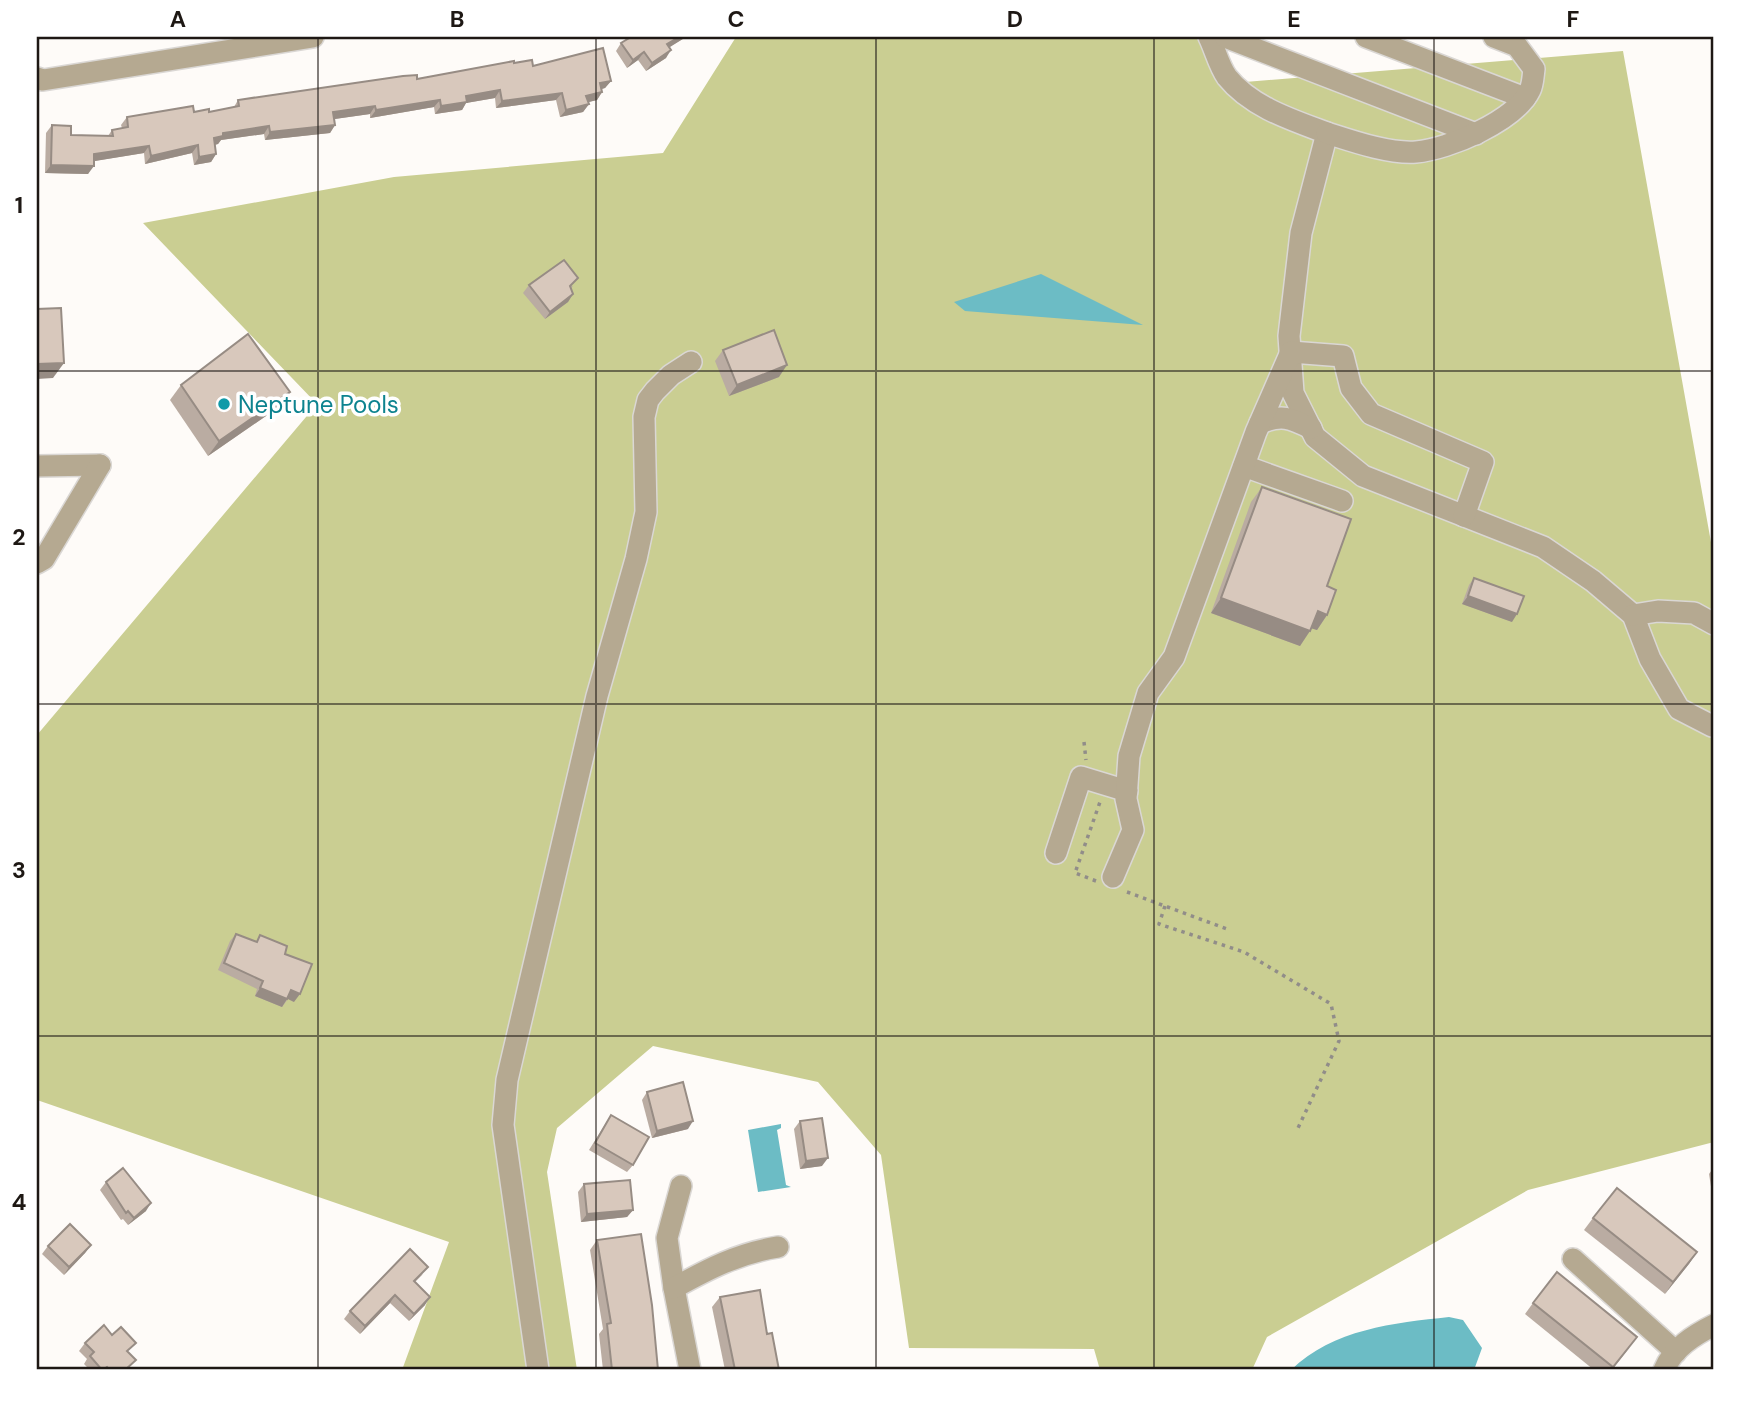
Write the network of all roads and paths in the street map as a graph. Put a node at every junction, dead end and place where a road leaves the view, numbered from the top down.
1 (313, 37) edge
2 (1209, 37) edge
3 (1225, 37) edge
4 (1366, 37) edge
5 (1494, 37) edge
6 (37, 78) edge
7 (1525, 98) junction
8 (1327, 133) junction
9 (1476, 134) junction
10 (1290, 352) junction
11 (691, 362) dead end
12 (1260, 423) junction
13 (1311, 428) junction
14 (37, 466) edge
15 (1244, 466) junction
16 (1342, 501) dead end
17 (1464, 516) junction
18 (37, 563) edge
19 (1633, 615) junction
20 (1714, 624) edge
21 (1714, 724) edge
22 (1127, 791) junction
23 (1056, 853) dead end
24 (1113, 877) dead end
25 (1165, 906) dead end
26 (1298, 1128) dead end
27 (681, 1186) dead end
28 (778, 1247) dead end
29 (1573, 1259) dead end
30 (674, 1287) junction
31 (1714, 1325) edge
32 (1676, 1352) junction
33 (538, 1370) edge
34 (690, 1370) edge
35 (1664, 1370) edge

1 - 6 street
2 - 8 street
3 - 9 street
4 - 7 street
5 - 7 street
7 - 9 street
8 - 9 street
8 - 10 street
10 - 12 street
10 - 13 street
10 - 17 street
11 - 33 street
12 - 13 street
12 - 15 street
13 - 17 street
14 - 18 street
15 - 16 street
15 - 22 street
17 - 19 street
19 - 20 street
19 - 21 street
22 - 23 street
22 - 24 street
25 - 26 path
27 - 30 street
28 - 30 street
29 - 32 street
30 - 34 street
31 - 32 street
32 - 35 street

